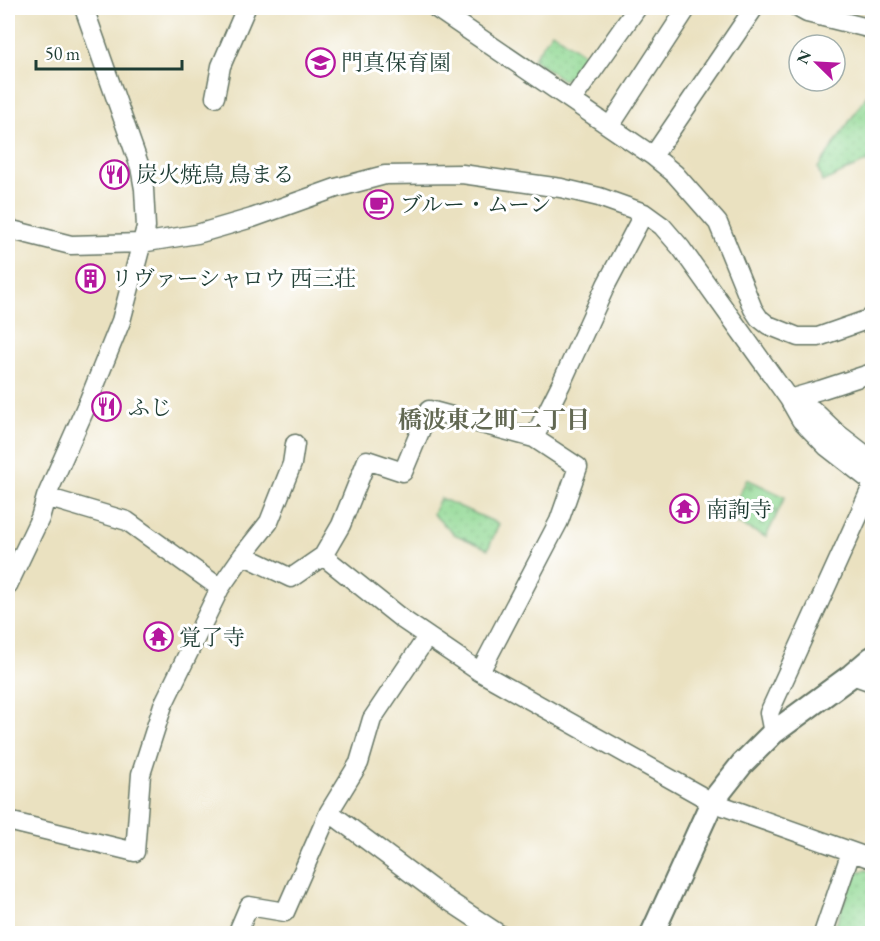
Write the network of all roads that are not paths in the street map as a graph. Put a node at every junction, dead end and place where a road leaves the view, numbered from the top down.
1 (84, 8) edge
2 (246, 8) edge
3 (436, 8) edge
4 (637, 8) edge
5 (687, 8) edge
6 (754, 8) edge
7 (798, 8) edge
8 (873, 29) edge
9 (215, 98) dead end
10 (572, 100) junction
11 (610, 126) junction
12 (653, 156) junction
13 (644, 213) junction
14 (8, 230) edge
15 (141, 243) junction
16 (873, 318) edge
17 (873, 373) edge
18 (789, 399) junction
19 (534, 438) junction
20 (295, 444) dead end
21 (873, 460) edge
22 (873, 484) edge
23 (46, 497) junction
24 (243, 555) junction
25 (323, 556) junction
26 (8, 585) edge
27 (220, 588) junction
28 (426, 637) junction
29 (873, 658) edge
30 (480, 672) junction
31 (862, 678) edge
32 (773, 733) junction
33 (712, 802) junction
34 (329, 812) junction
35 (8, 821) edge
36 (851, 852) junction
37 (873, 859) edge
38 (237, 933) edge
39 (499, 933) edge
40 (652, 933) edge
41 (823, 933) edge

1 - 15 street
2 - 9 street
3 - 10 street
4 - 10 street
5 - 11 street
6 - 12 street
7 - 8 street
10 - 11 street
11 - 12 street
12 - 16 street
13 - 15 street
13 - 18 street
13 - 19 street
14 - 15 street
15 - 23 street
17 - 18 street
18 - 21 street
18 - 22 street
19 - 25 street
19 - 30 street
20 - 24 street
22 - 32 street
23 - 26 street
23 - 27 street
24 - 25 street
24 - 27 street
25 - 28 street
27 - 35 street
28 - 30 street
28 - 34 street
29 - 31 street
30 - 33 street
31 - 32 street
32 - 33 street
33 - 36 street
33 - 40 street
34 - 38 street
34 - 39 street
36 - 37 street
36 - 41 street

